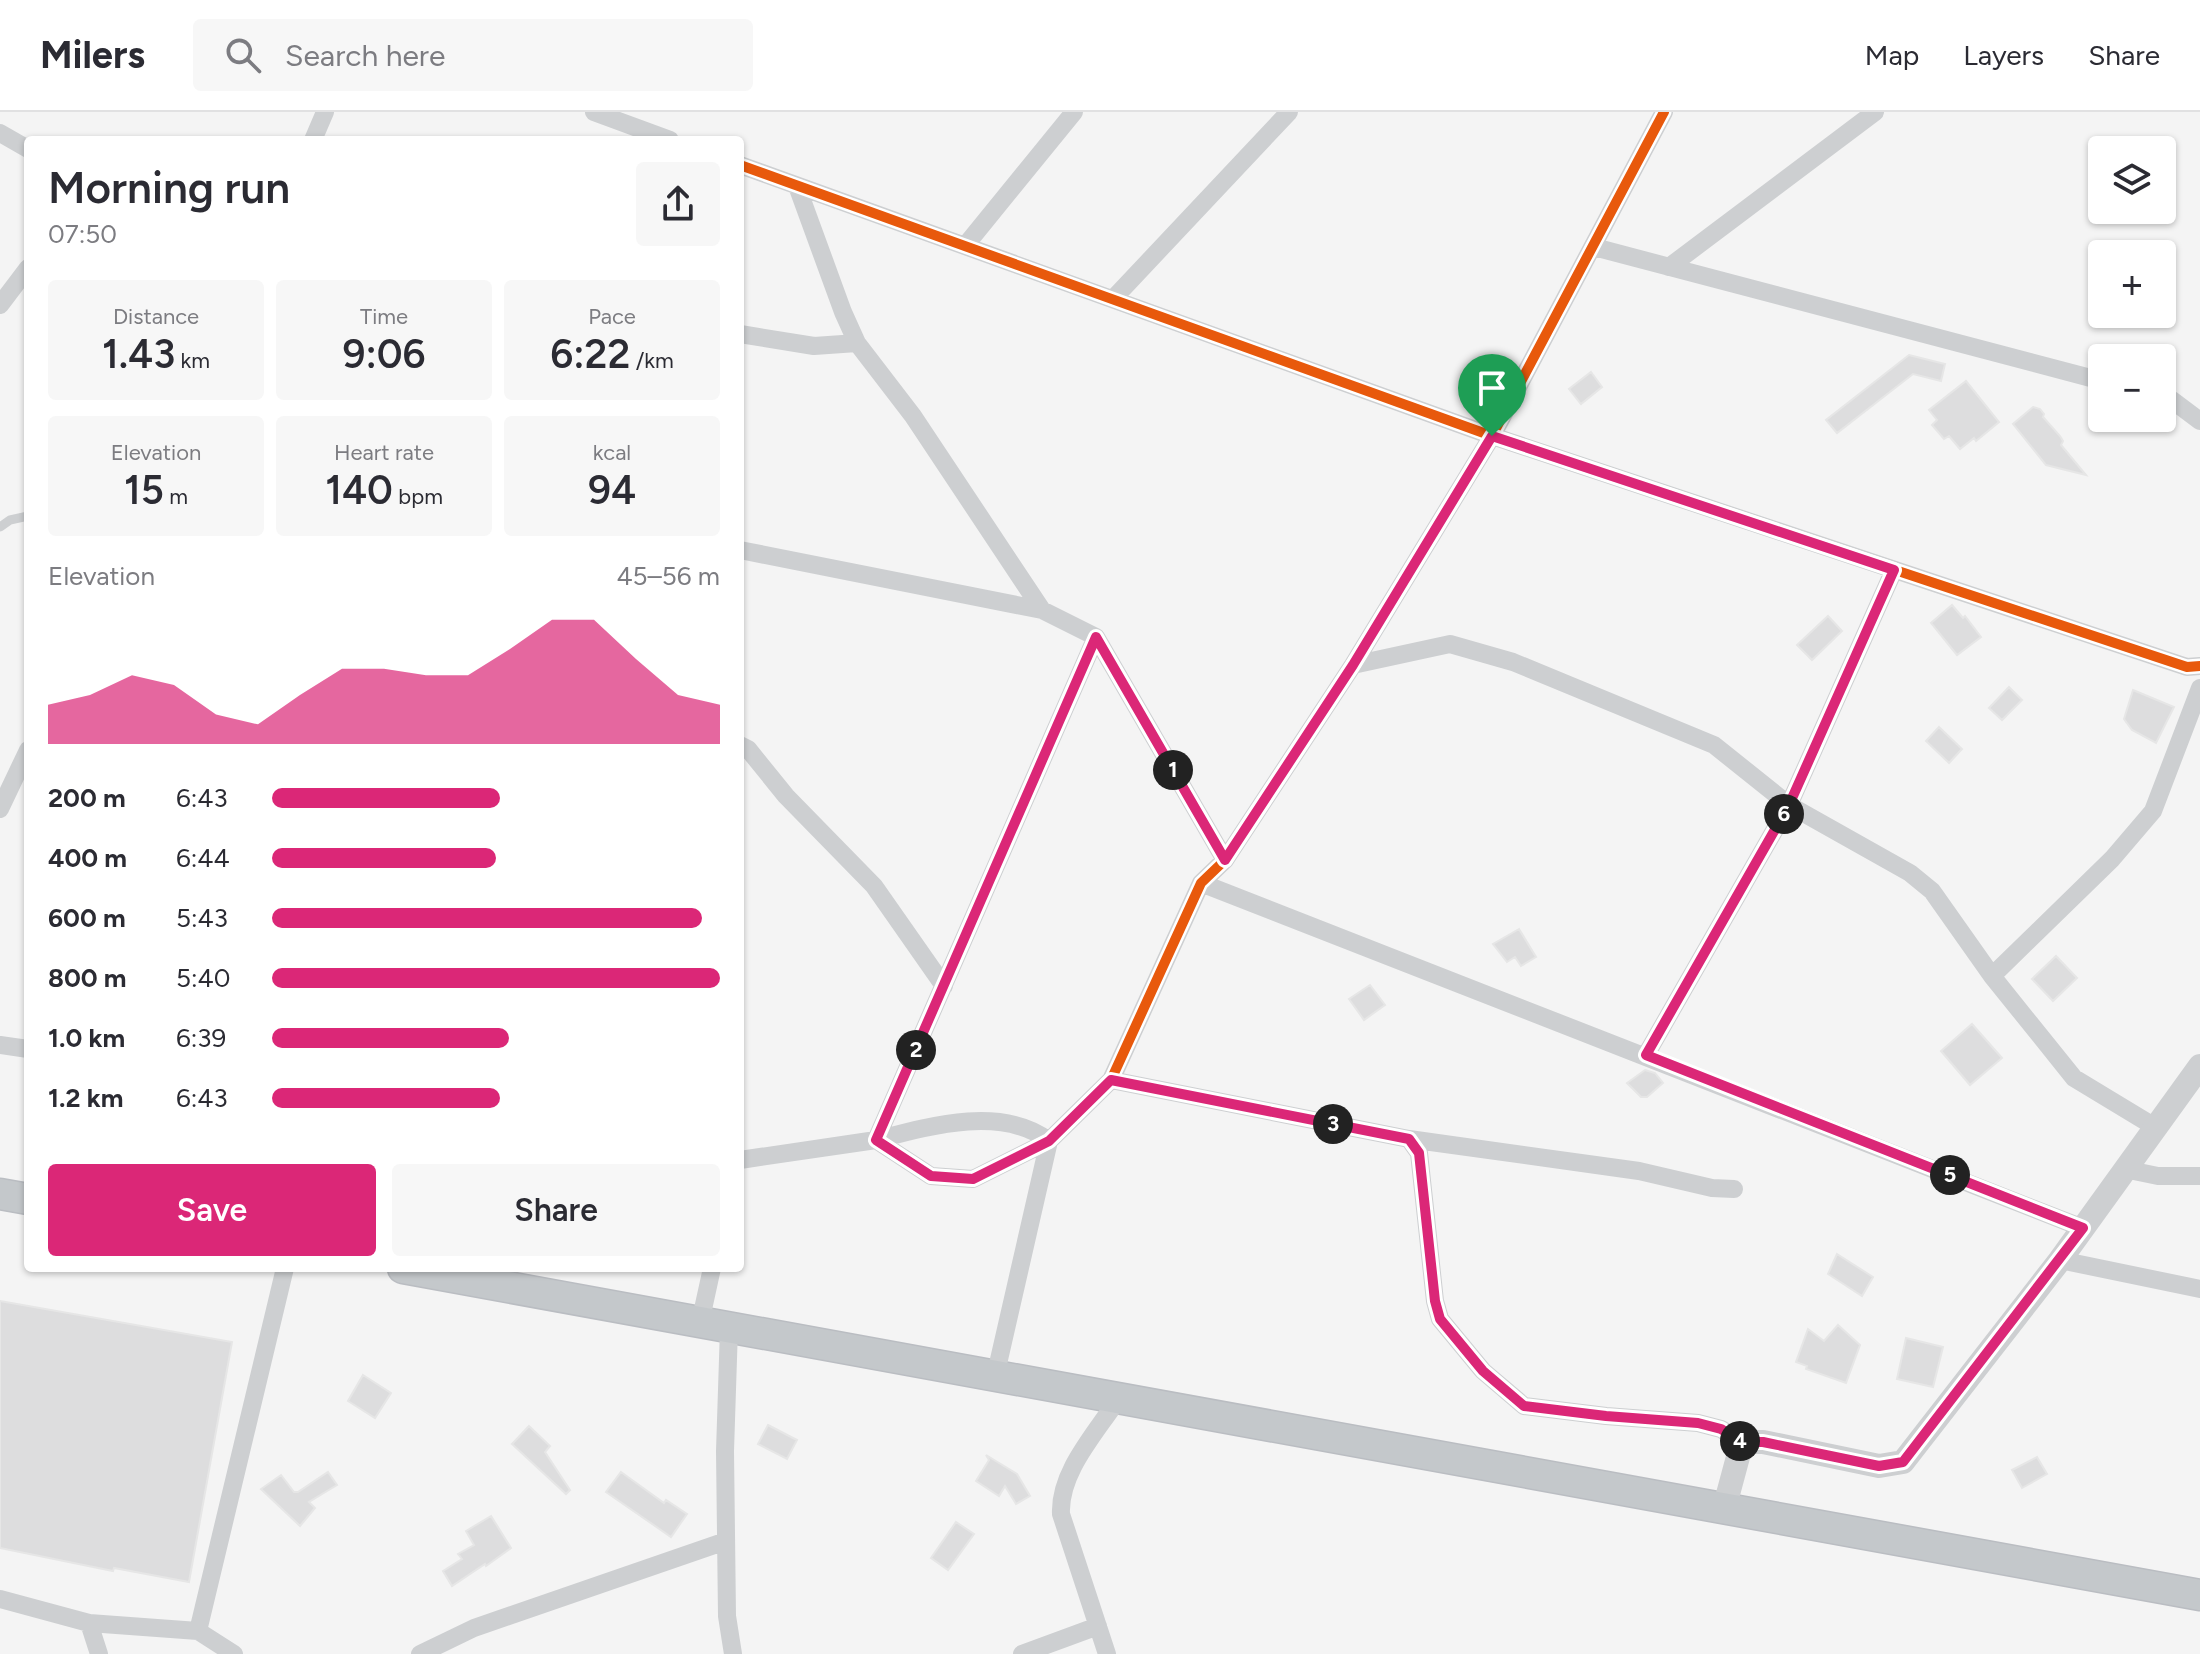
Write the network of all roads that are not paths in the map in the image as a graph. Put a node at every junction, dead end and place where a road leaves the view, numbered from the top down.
1 (325, 112) edge
2 (594, 112) edge
3 (1074, 112) edge
4 (1289, 112) edge
5 (1664, 112) edge
6 (1875, 112) edge
7 (0, 133) edge
8 (315, 136) edge
9 (659, 136) edge
10 (24, 147) edge
11 (744, 166) edge
12 (797, 186) junction
13 (965, 246) junction
14 (1594, 247) junction
15 (1669, 267) junction
16 (24, 273) edge
17 (1113, 299) junction
18 (0, 305) edge
19 (744, 335) edge
20 (857, 343) junction
21 (2088, 377) edge
22 (2176, 403) edge
23 (2200, 421) edge
24 (1492, 436) junction
25 (24, 517) edge
26 (0, 527) edge
27 (744, 551) edge
28 (1894, 570) junction
29 (1042, 610) junction
30 (1096, 637) junction
31 (1353, 665) junction
32 (2200, 666) edge
33 (2200, 688) edge
34 (744, 747) edge
35 (24, 758) edge
36 (1789, 805) junction
37 (0, 809) edge
38 (1225, 860) junction
39 (1201, 883) junction
40 (1992, 976) junction
41 (944, 986) junction
42 (0, 1045) edge
43 (24, 1048) edge
44 (1646, 1055) junction
45 (2200, 1066) edge
46 (1111, 1080) junction
47 (2155, 1127) junction
48 (1409, 1139) junction
49 (876, 1140) junction
50 (1049, 1141) junction
51 (744, 1159) edge
52 (2124, 1169) junction
53 (2200, 1176) edge
54 (1734, 1189) dead end
55 (0, 1194) edge
56 (24, 1198) edge
57 (2083, 1228) junction
58 (2060, 1260) junction
59 (284, 1272) edge
60 (425, 1272) edge
61 (712, 1272) edge
62 (2200, 1289) edge
63 (715, 1325) junction
64 (995, 1377) junction
65 (1118, 1399) junction
66 (1742, 1442) junction
67 (1724, 1509) junction
68 (726, 1541) junction
69 (2200, 1595) edge
70 (0, 1599) edge
71 (89, 1623) junction
72 (1098, 1626) junction
73 (198, 1631) junction
74 (99, 1654) edge
75 (234, 1654) edge
76 (420, 1654) edge
77 (733, 1654) edge
78 (1022, 1654) edge
79 (1107, 1654) edge

1 - 8 street
2 - 9 street
3 - 13 street
4 - 17 street
5 - 14 street
6 - 15 street
7 - 10 street
11 - 12 street
12 - 13 street
12 - 20 street
13 - 17 street
14 - 15 street
14 - 24 street
15 - 21 street
16 - 18 street
17 - 24 street
19 - 20 street
20 - 29 street
22 - 23 street
24 - 28 street
24 - 31 street
25 - 26 lane
27 - 29 street
28 - 32 street
28 - 36 street
29 - 30 street
30 - 38 street
30 - 41 street
31 - 36 street
31 - 38 street
33 - 40 street
34 - 41 street
35 - 37 street
36 - 40 street
36 - 44 street
38 - 39 street
39 - 44 street
39 - 46 street
40 - 47 street
41 - 49 street
42 - 43 street
44 - 57 street
45 - 47 street
46 - 48 street
46 - 50 street
47 - 52 street
48 - 54 street
48 - 66 street
49 - 50 street
49 - 50 street
49 - 51 street
50 - 64 street
52 - 53 street
52 - 57 street
55 - 56 highway
57 - 58 street
58 - 62 street
58 - 66 street
59 - 73 street
60 - 63 highway
61 - 63 street
63 - 64 highway
63 - 68 street
64 - 65 highway
65 - 67 highway
65 - 72 street
66 - 67 street
67 - 69 highway
68 - 76 street
68 - 77 street
70 - 71 street
71 - 73 street
71 - 74 street
72 - 78 street
72 - 79 street
73 - 75 street

